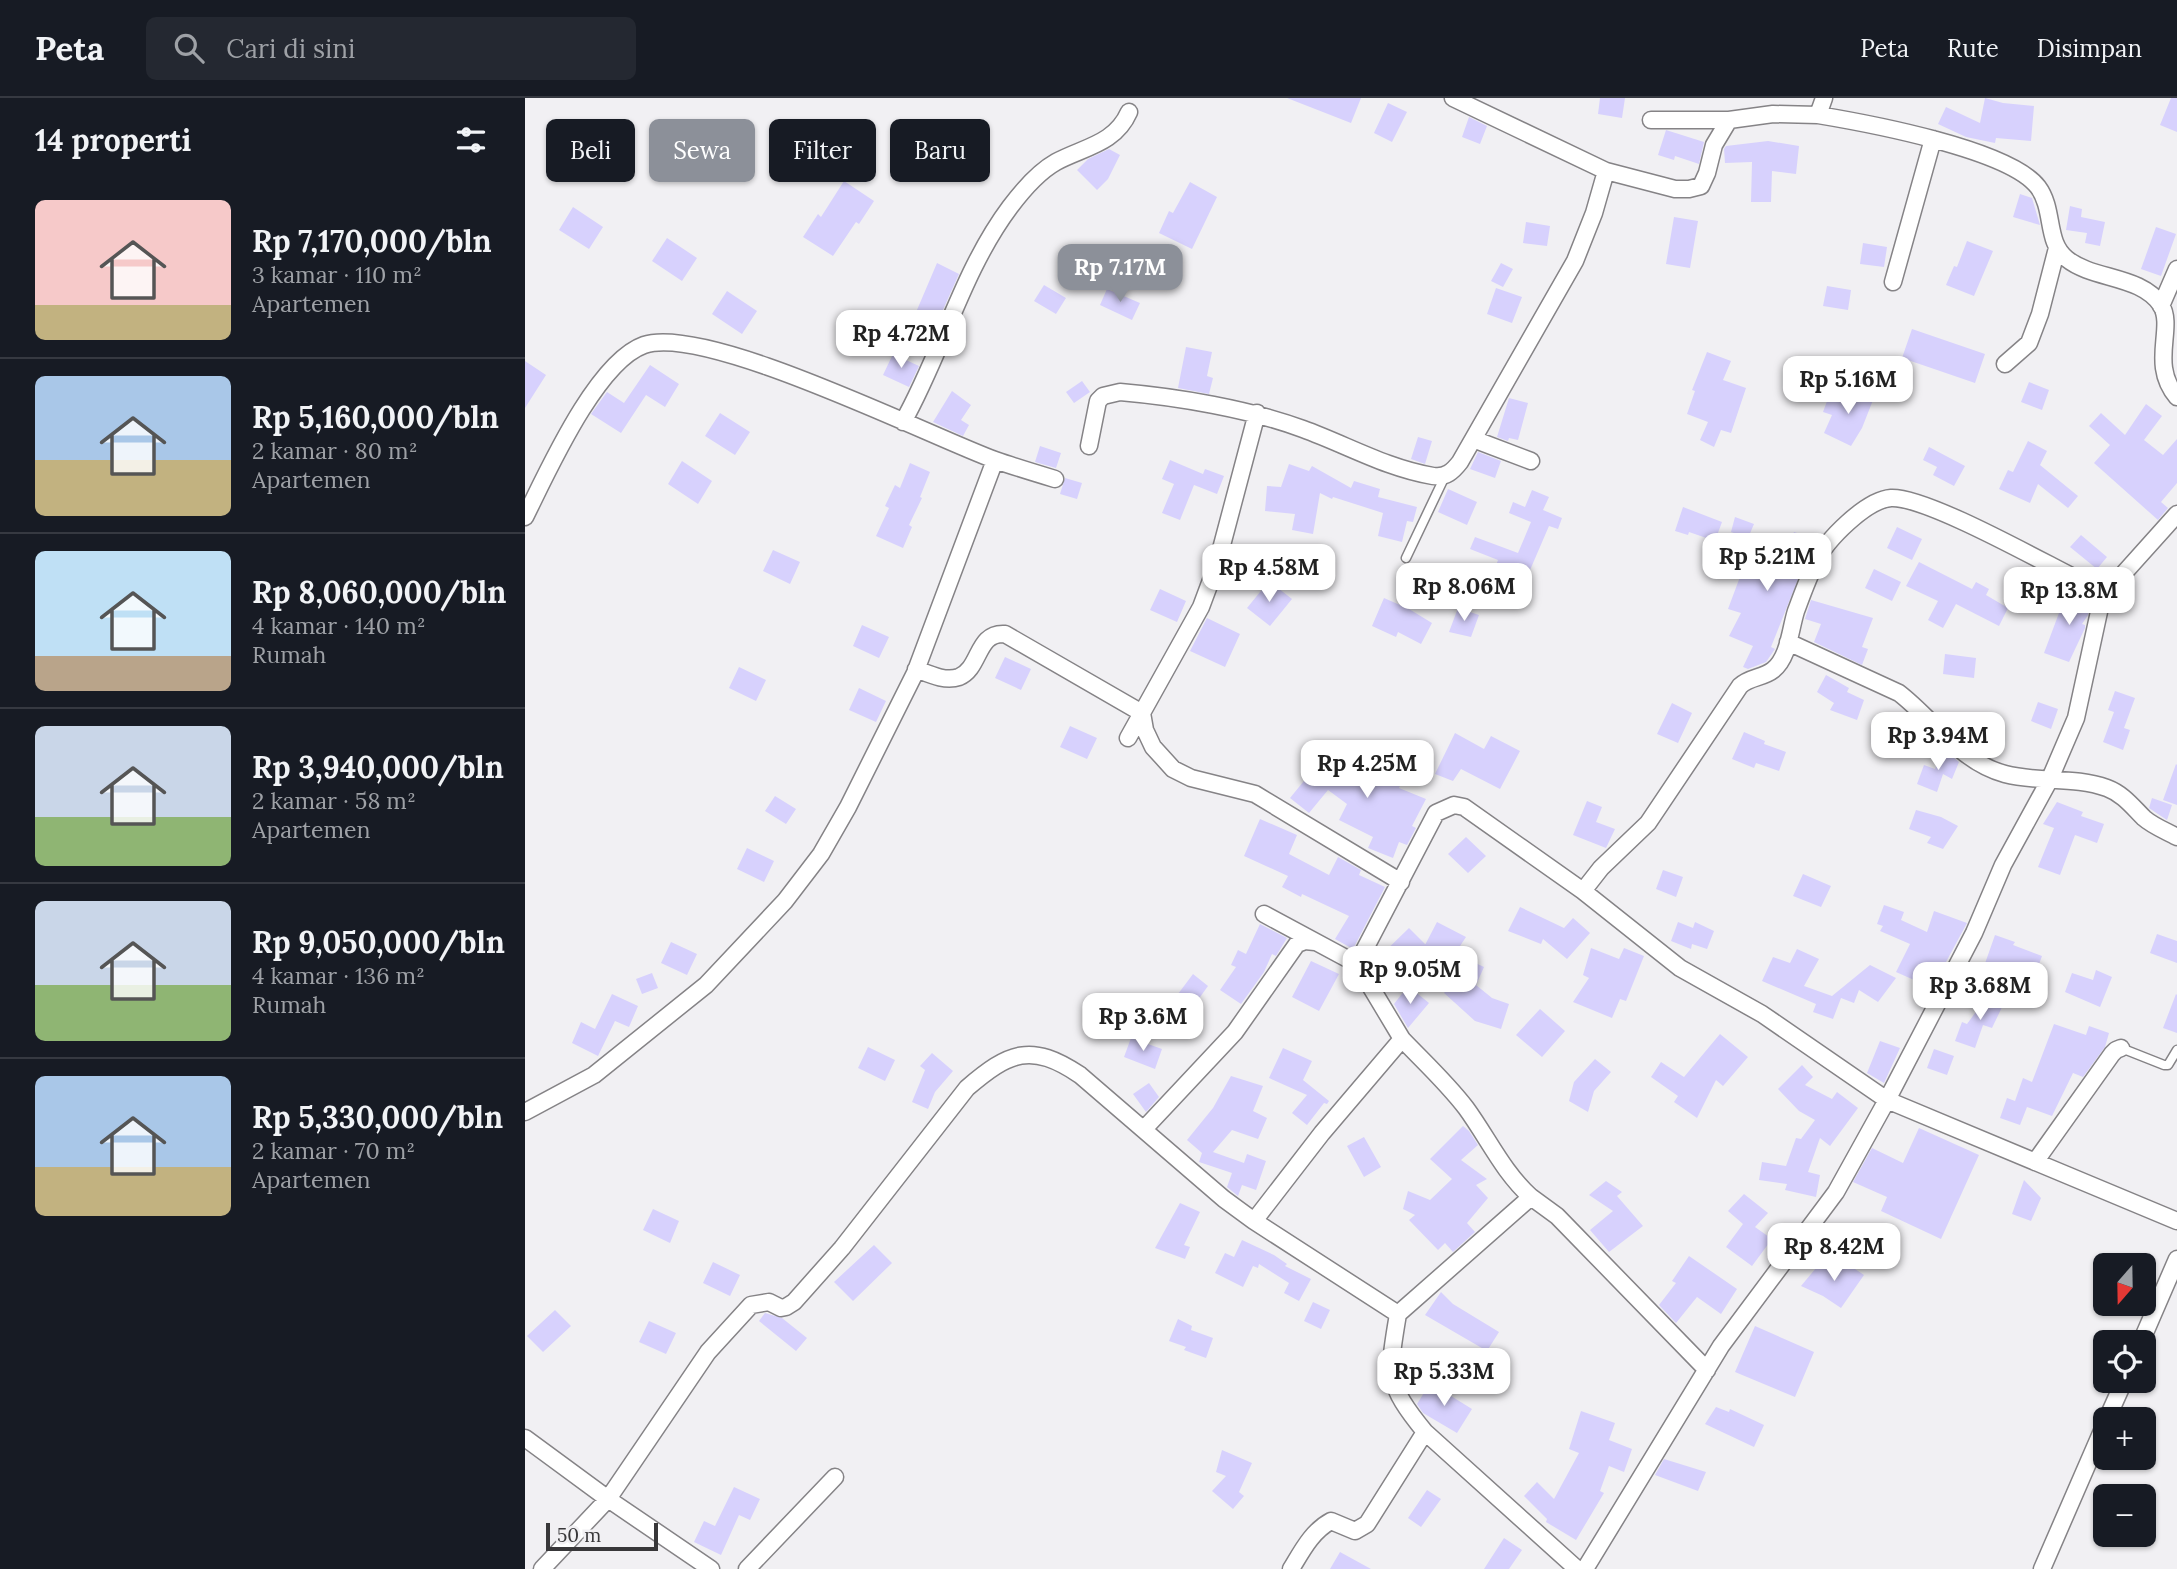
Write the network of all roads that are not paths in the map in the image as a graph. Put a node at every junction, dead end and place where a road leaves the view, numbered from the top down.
1 (1453, 98) edge
2 (1824, 98) edge
3 (1129, 112) dead end
4 (1818, 115) junction
5 (1651, 120) dead end
6 (1729, 120) junction
7 (1933, 139) junction
8 (1606, 171) junction
9 (2057, 248) junction
10 (2177, 269) edge
11 (1893, 282) dead end
12 (2161, 306) junction
13 (2005, 364) dead end
14 (2177, 397) edge
15 (1257, 413) junction
16 (903, 422) junction
17 (1473, 439) junction
18 (1089, 446) dead end
19 (995, 460) junction
20 (1531, 461) dead end
21 (1446, 474) junction
22 (1055, 479) dead end
23 (2177, 514) edge
24 (525, 517) edge
25 (1406, 558) dead end
26 (2105, 584) junction
27 (1788, 642) junction
28 (916, 669) junction
29 (1142, 713) junction
30 (1128, 738) dead end
31 (2049, 781) junction
32 (2177, 837) edge
33 (1401, 882) junction
34 (1583, 891) junction
35 (1264, 914) dead end
36 (1315, 942) junction
37 (1357, 964) junction
38 (1402, 1039) junction
39 (2121, 1048) joint
40 (2177, 1050) edge
41 (1887, 1100) junction
42 (525, 1112) edge
43 (1144, 1129) junction
44 (2035, 1162) junction
45 (1531, 1197) junction
46 (1254, 1221) junction
47 (2177, 1221) edge
48 (2177, 1259) edge
49 (1398, 1314) junction
50 (2146, 1330) edge
51 (1707, 1370) junction
52 (1425, 1432) junction
53 (525, 1438) edge
54 (2093, 1452) edge
55 (835, 1477) dead end
56 (608, 1499) junction
57 (542, 1569) edge
58 (711, 1569) edge
59 (747, 1569) edge
60 (1291, 1569) edge
61 (1577, 1569) edge
62 (1585, 1569) edge
63 (2042, 1569) edge

1 - 8 street
2 - 4 street
3 - 16 street
4 - 6 street
4 - 7 street
5 - 6 street
6 - 8 street
7 - 9 street
7 - 11 street
8 - 17 street
9 - 12 street
9 - 13 street
10 - 12 street
12 - 14 street
15 - 18 street
15 - 21 street
15 - 29 street
16 - 19 street
16 - 24 street
17 - 20 street
17 - 21 street
19 - 22 street
19 - 28 street
21 - 25 lane
23 - 26 street
26 - 27 street
26 - 31 street
27 - 31 street
27 - 34 street
28 - 29 street
28 - 42 street
29 - 30 street
29 - 33 street
31 - 32 street
31 - 41 street
33 - 34 street
33 - 37 street
34 - 41 street
35 - 36 street
36 - 37 street
36 - 43 street
37 - 38 street
38 - 45 street
38 - 46 street
39 - 40 lane
39 - 44 street
41 - 44 street
41 - 51 street
43 - 46 street
43 - 56 street
44 - 47 street
45 - 49 street
45 - 51 street
46 - 49 street
48 - 50 street
49 - 52 street
51 - 62 street
52 - 60 street
52 - 61 street
53 - 56 street
54 - 63 street
55 - 59 street
56 - 57 street
56 - 58 street

